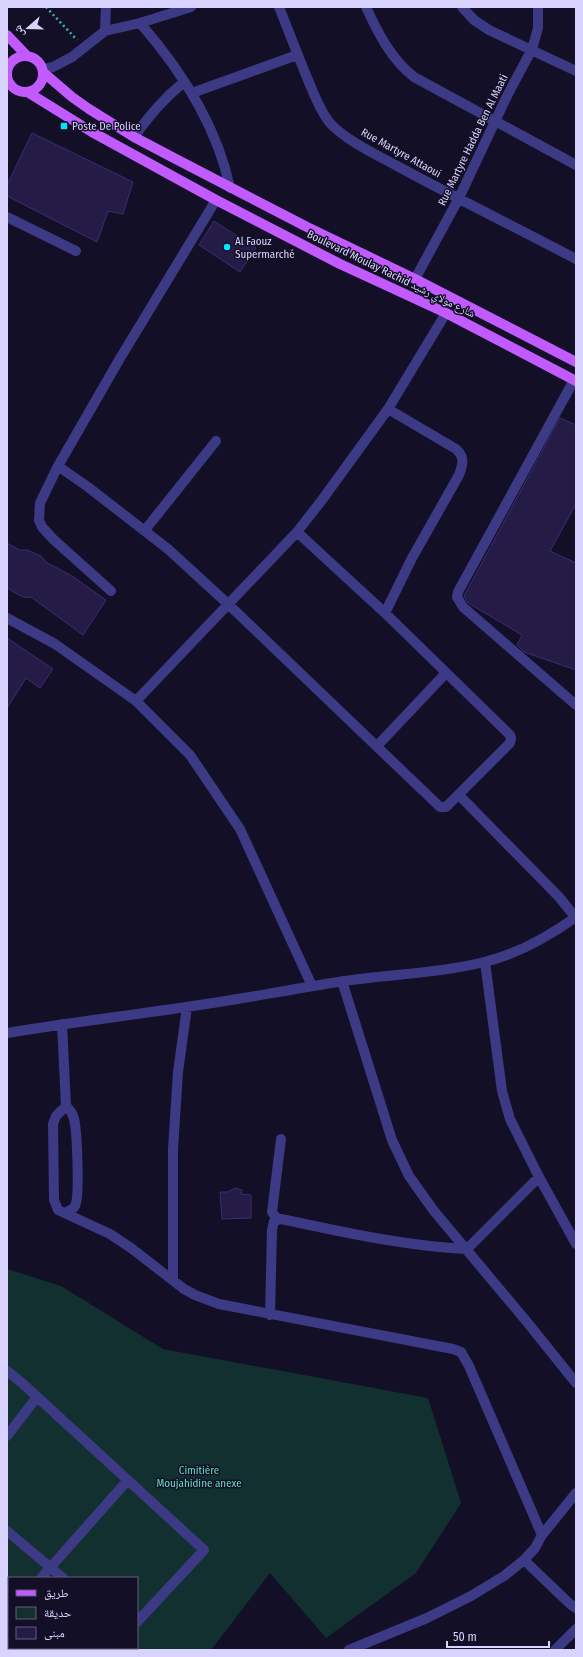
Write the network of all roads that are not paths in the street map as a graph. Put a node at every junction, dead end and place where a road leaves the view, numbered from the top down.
1 (106, 7) edge
2 (191, 7) edge
3 (279, 7) edge
4 (366, 7) edge
5 (462, 7) edge
6 (538, 7) edge
7 (140, 23) junction
8 (105, 31) junction
9 (7, 35) edge
10 (532, 49) junction
11 (297, 55) junction
12 (27, 56) junction
13 (8, 67) edge
14 (43, 71) junction
15 (576, 71) edge
16 (184, 82) junction
17 (8, 83) edge
18 (29, 93) junction
19 (192, 93) junction
20 (494, 122) junction
21 (134, 136) junction
22 (576, 165) edge
23 (230, 188) junction
24 (459, 198) junction
25 (216, 200) junction
26 (7, 217) edge
27 (76, 251) dead end
28 (576, 259) edge
29 (415, 279) junction
30 (446, 313) junction
31 (576, 362) edge
32 (575, 381) edge
33 (388, 409) junction
34 (216, 441) dead end
35 (58, 466) junction
36 (145, 530) junction
37 (297, 532) junction
38 (111, 591) dead end
39 (228, 604) junction
40 (385, 613) junction
41 (7, 618) edge
42 (446, 673) junction
43 (136, 701) junction
44 (576, 705) edge
45 (377, 746) junction
46 (459, 795) junction
47 (576, 918) edge
48 (485, 962) junction
49 (342, 981) junction
50 (312, 986) junction
51 (187, 1007) junction
52 (62, 1024) junction
53 (7, 1033) edge
54 (66, 1106) junction
55 (281, 1139) dead end
56 (539, 1177) junction
57 (65, 1213) junction
58 (278, 1220) junction
59 (576, 1244) edge
60 (467, 1249) junction
61 (173, 1280) junction
62 (270, 1315) junction
63 (7, 1371) edge
64 (576, 1383) edge
65 (37, 1397) junction
66 (7, 1436) edge
67 (128, 1480) junction
68 (576, 1493) edge
69 (7, 1531) edge
70 (542, 1535) junction
71 (524, 1560) junction
72 (50, 1567) junction
73 (42, 1577) edge
74 (63, 1577) edge
75 (574, 1603) edge
76 (138, 1621) edge
77 (576, 1629) edge
78 (349, 1650) edge
79 (555, 1650) edge

1 - 8 street
2 - 7 street
3 - 11 street, Rue Martyre Attaoui
4 - 20 street
5 - 10 street
6 - 10 street, Rue Martyre Hadda Ben Al Maati
7 - 8 street
7 - 16 street
8 - 14 street
9 - 12 main road
10 - 15 street
10 - 20 street, Rue Martyre Hadda Ben Al Maati
11 - 19 street
11 - 24 street, Rue Martyre Attaoui
12 - 13 main road
12 - 14 main road
13 - 17 main road
14 - 18 main road
14 - 21 main road, Boulevard Moulay Rachid شارع مولاي رشيد
16 - 19 street
16 - 21 street
17 - 18 main road
18 - 25 main road, Boulevard Moulay Rachid شارع مولاي رشيد
19 - 23 street
20 - 22 street
20 - 24 street, Rue Martyre Hadda Ben Al Maati
21 - 23 main road, Boulevard Moulay Rachid شارع مولاي رشيد
23 - 29 main road, Boulevard Moulay Rachid شارع مولاي رشيد
24 - 28 street, Rue Martyre Attaoui
24 - 29 street, Rue Martyre Hadda Ben Al Maati
25 - 30 main road, Boulevard Moulay Rachid شارع مولاي رشيد
25 - 35 street
26 - 27 street
29 - 31 main road, Boulevard Moulay Rachid شارع مولاي رشيد
30 - 32 main road, Boulevard Moulay Rachid شارع مولاي رشيد
30 - 33 street
32 - 44 street
33 - 37 street
33 - 40 street
34 - 36 street
35 - 36 street
35 - 38 street
36 - 39 street
37 - 39 street
37 - 40 street
39 - 43 street
39 - 45 street
40 - 42 street
41 - 43 street
42 - 45 street
42 - 46 street
43 - 50 street
45 - 46 street
46 - 47 street
47 - 48 street
48 - 49 street
48 - 56 street
49 - 50 street
49 - 60 street
50 - 51 street
51 - 52 street
51 - 61 street
52 - 53 street
52 - 54 street
54 - 57 street
54 - 57 street
55 - 58 street
56 - 59 street
56 - 60 street
57 - 61 street
58 - 60 street
58 - 62 street
60 - 64 street
61 - 62 street
62 - 70 street
63 - 65 street
65 - 66 street
65 - 67 street
67 - 72 street
67 - 76 street
68 - 70 street
69 - 72 street
70 - 71 street
71 - 75 street
71 - 78 street
72 - 73 street
72 - 74 street
77 - 79 street

